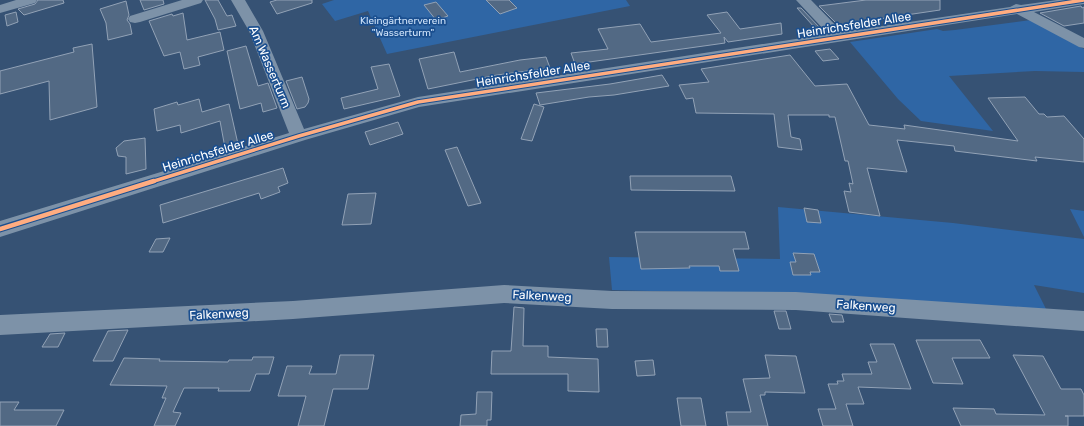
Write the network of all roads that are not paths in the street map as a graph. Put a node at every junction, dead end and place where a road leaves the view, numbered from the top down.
1 (30, 0) edge
2 (196, 0) edge
3 (238, 0) edge
4 (803, 0) edge
5 (1002, 0) edge
6 (1084, 0) edge
7 (0, 9) edge
8 (1019, 10) junction
9 (135, 19) dead end
10 (838, 37) junction
11 (1084, 44) edge
12 (299, 136) junction
13 (0, 229) edge
14 (1084, 321) edge
15 (0, 325) edge

1 - 7 street
2 - 9 street
3 - 12 street, Am Wasserturm
4 - 10 street
5 - 8 street
6 - 8 street, Heinrichsfelder Allee
8 - 10 street, Heinrichsfelder Allee
8 - 11 street
10 - 12 street, Heinrichsfelder Allee
12 - 13 street, Heinrichsfelder Allee
14 - 15 street, Falkenweg

